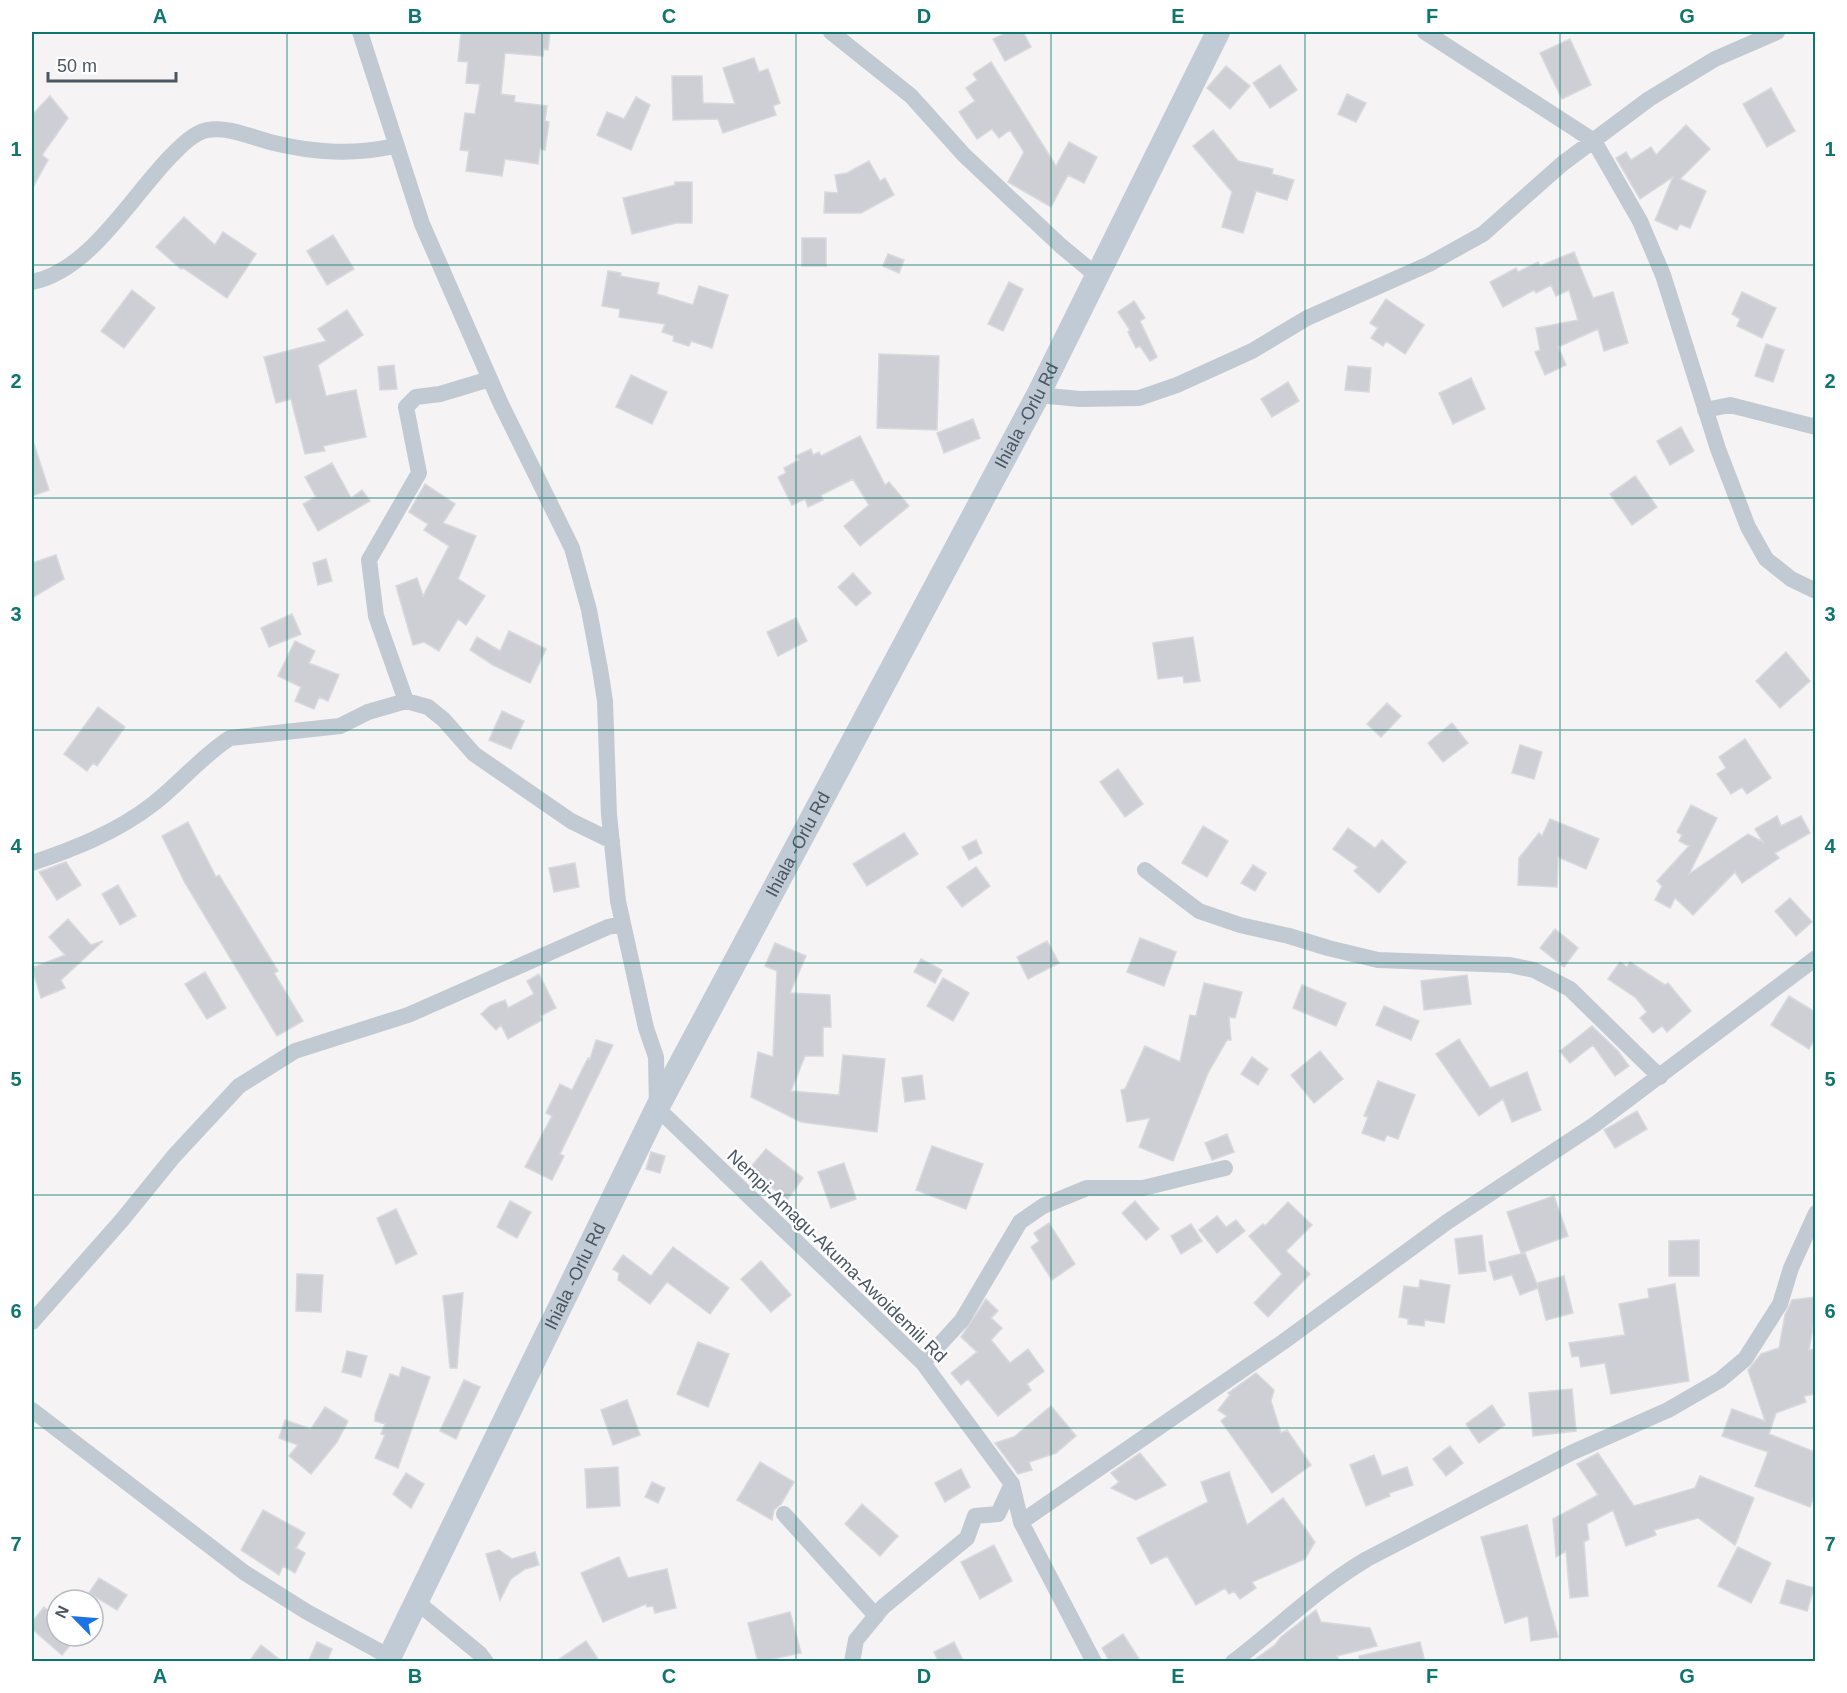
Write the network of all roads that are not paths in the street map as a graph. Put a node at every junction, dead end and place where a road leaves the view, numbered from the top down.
1 (360, 32) edge
2 (831, 32) edge
3 (1218, 32) edge
4 (1425, 32) edge
5 (1777, 32) edge
6 (1594, 141) junction
7 (395, 146) junction
8 (1096, 275) junction
9 (32, 282) edge
10 (490, 379) junction
11 (1038, 395) junction
12 (1705, 410) junction
13 (1815, 427) edge
14 (1815, 591) edge
15 (406, 701) junction
16 (612, 841) junction
17 (32, 862) edge
18 (1145, 870) dead end
19 (622, 924) junction
20 (1815, 958) edge
21 (1660, 1077) junction
22 (657, 1108) junction
23 (1226, 1168) dead end
24 (1815, 1213) edge
25 (32, 1322) edge
26 (923, 1363) junction
27 (32, 1410) edge
28 (1012, 1484) junction
29 (784, 1514) dead end
30 (1021, 1522) junction
31 (417, 1602) junction
32 (876, 1616) junction
33 (388, 1659) edge
34 (486, 1662) edge
35 (852, 1662) edge
36 (1094, 1662) edge
37 (1233, 1662) edge

1 - 7 street
2 - 8 street
3 - 8 main road, Ihiala -Orlu Rd
4 - 6 street
5 - 6 street
6 - 11 street
6 - 12 street
7 - 9 street
7 - 10 street
8 - 11 main road, Ihiala -Orlu Rd
10 - 15 street
10 - 16 street
11 - 22 main road, Ihiala -Orlu Rd
12 - 13 street
12 - 14 street
15 - 16 street
15 - 17 street
16 - 19 street
18 - 21 street
19 - 22 street
19 - 25 street
20 - 21 street
21 - 30 street
22 - 26 street, Nempi-Amagu-Akuma-Awoidemili Rd
22 - 31 main road, Ihiala -Orlu Rd
23 - 26 street
24 - 37 street
26 - 28 street, Nempi-Amagu-Akuma-Awoidemili Rd
27 - 33 street
28 - 30 street, Nempi-Amagu-Akuma-Awoidemili Rd
28 - 32 street
29 - 32 street
30 - 36 street, Nempi-Amagu-Akuma-Awoidemili Rd
31 - 33 main road, Ihiala -Orlu Rd
31 - 34 street
32 - 35 street

